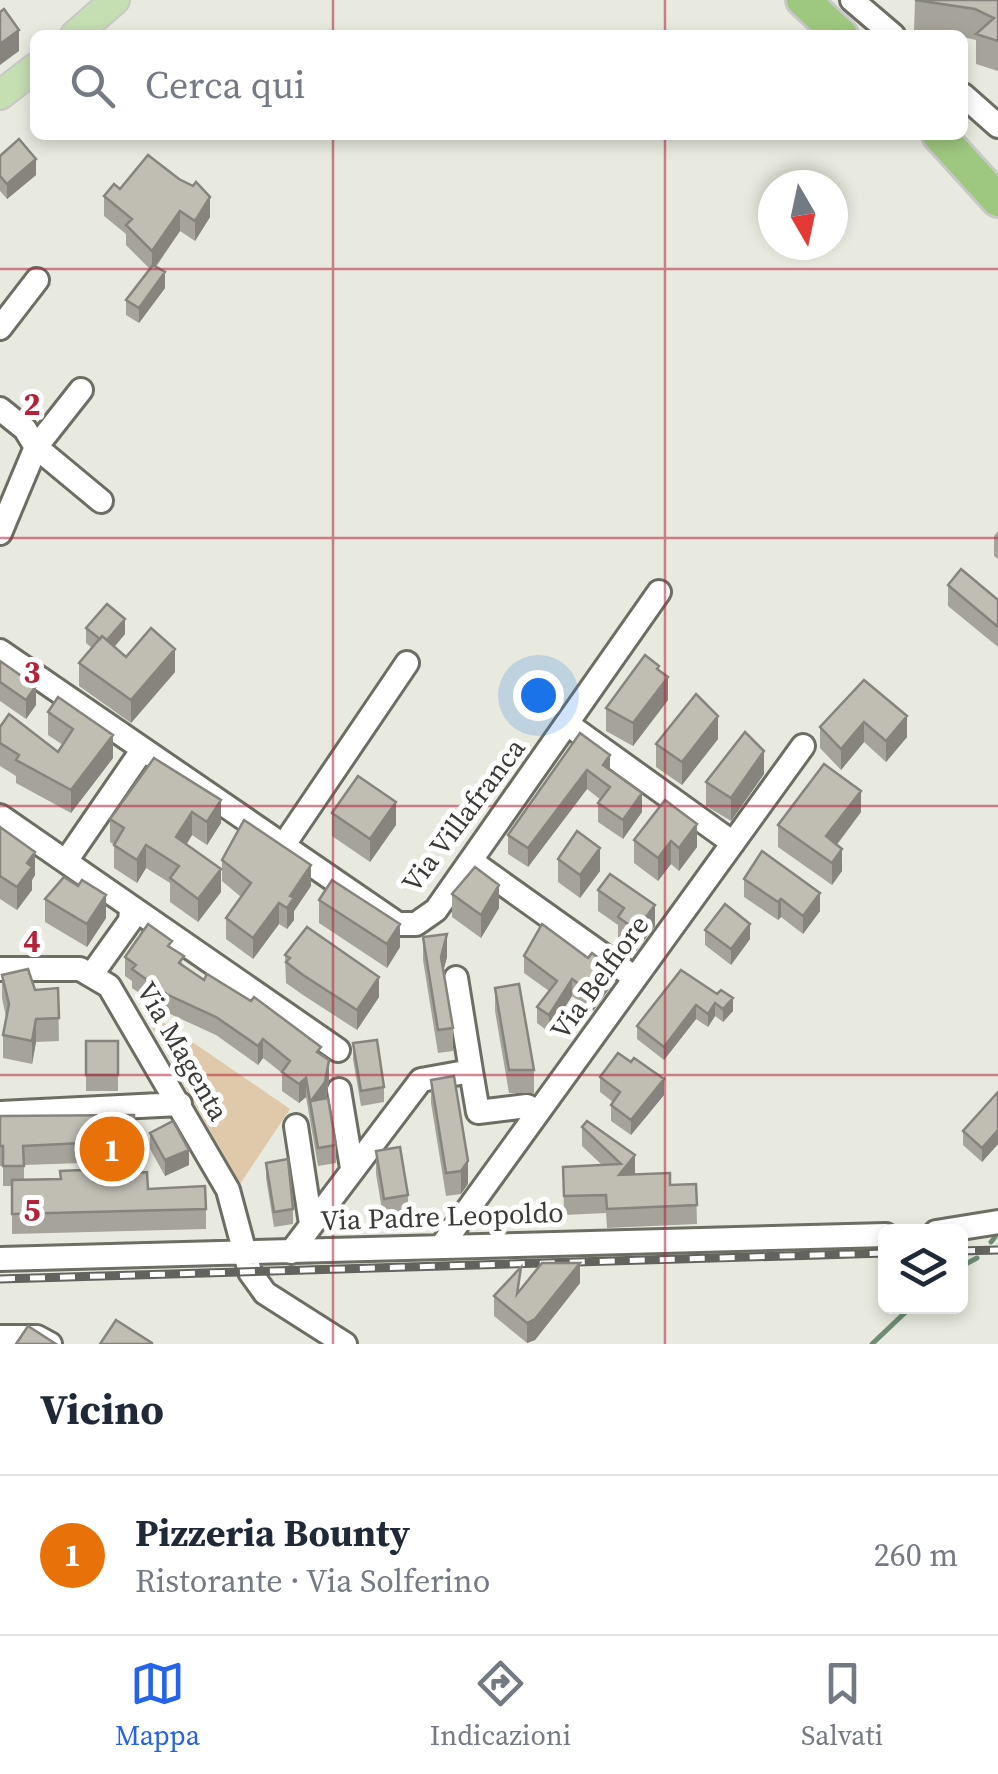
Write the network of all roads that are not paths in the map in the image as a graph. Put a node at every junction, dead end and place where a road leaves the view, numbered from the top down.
1 (114, 0) edge
2 (803, 0) edge
3 (852, 0) edge
4 (81, 30) edge
5 (835, 30) edge
6 (887, 30) edge
7 (30, 72) edge
8 (0, 94) edge
9 (968, 100) edge
10 (998, 126) edge
11 (944, 140) edge
12 (998, 200) edge
13 (38, 280) dead end
14 (0, 328) edge
15 (81, 390) dead end
16 (0, 409) edge
17 (36, 447) junction
18 (102, 500) dead end
19 (0, 533) edge
20 (659, 592) dead end
21 (0, 651) edge
22 (407, 663) dead end
23 (568, 724) junction
24 (803, 746) dead end
25 (143, 749) junction
26 (0, 816) edge
27 (733, 843) junction
28 (283, 846) junction
29 (66, 861) junction
30 (471, 861) junction
31 (131, 910) junction
32 (0, 969) edge
33 (92, 974) junction
34 (456, 978) dead end
35 (635, 978) junction
36 (338, 1050) dead end
37 (471, 1071) junction
38 (339, 1090) dead end
39 (180, 1104) junction
40 (538, 1112) junction
41 (0, 1113) edge
42 (296, 1126) dead end
43 (352, 1168) junction
44 (998, 1222) edge
45 (311, 1224) junction
46 (968, 1227) edge
47 (878, 1235) edge
48 (443, 1244) junction
49 (244, 1252) junction
50 (292, 1252) junction
51 (0, 1259) edge
52 (0, 1337) edge
53 (50, 1344) edge
54 (345, 1344) edge

1 - 4 main road
2 - 5 highway
3 - 6 street
7 - 8 main road
9 - 10 street
11 - 12 highway
13 - 14 street
15 - 17 street
16 - 17 street
17 - 18 street
17 - 19 street
20 - 23 street, Via Villafranca
21 - 25 street
22 - 28 street
23 - 27 street
23 - 30 street, Via Villafranca
24 - 27 street, Via Belfiore
25 - 28 street
25 - 29 street
26 - 29 street
27 - 35 street, Via Belfiore
28 - 30 street, Via Villafranca
29 - 31 street
30 - 35 street
31 - 33 street
31 - 36 street
32 - 33 street
33 - 39 street, Via Magenta
34 - 37 street
35 - 40 street, Via Belfiore
37 - 40 street
37 - 43 street
38 - 43 street
39 - 41 street
39 - 49 street, Via Magenta
40 - 48 street, Via Belfiore
42 - 45 street
43 - 45 street
44 - 46 street
45 - 50 street
47 - 48 street, Via Padre Leopoldo
48 - 50 street, Via Padre Leopoldo
49 - 50 street, Via Padre Leopoldo
49 - 51 street, Via Padre Leopoldo
49 - 54 street, Via Magenta
52 - 53 street

